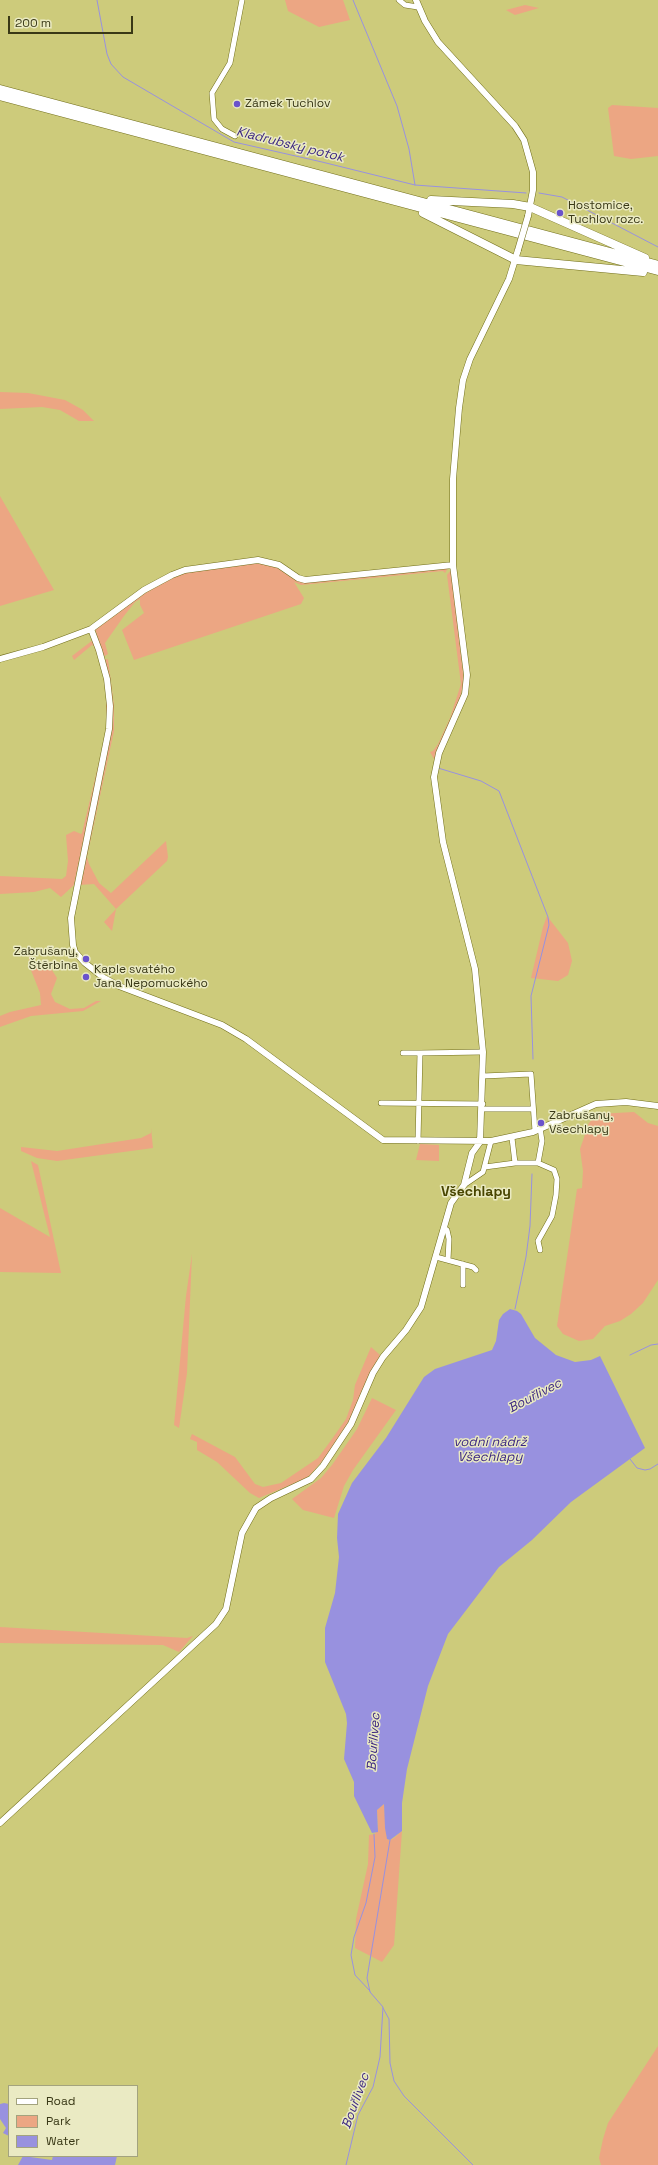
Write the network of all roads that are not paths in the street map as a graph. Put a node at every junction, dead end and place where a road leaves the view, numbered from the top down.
1 (242, 0) edge
2 (399, 0) edge
3 (416, 0) edge
4 (418, 7) junction
5 (0, 89) edge
6 (0, 96) edge
7 (235, 136) dead end
8 (405, 201) junction
9 (530, 207) junction
10 (516, 260) junction
11 (658, 264) edge
12 (658, 272) edge
13 (453, 565) junction
14 (91, 629) junction
15 (0, 659) edge
16 (483, 1052) junction
17 (403, 1053) dead end
18 (420, 1053) junction
19 (483, 1076) junction
20 (381, 1103) dead end
21 (418, 1104) junction
22 (658, 1106) edge
23 (482, 1107) junction
24 (533, 1109) junction
25 (537, 1130) junction
26 (512, 1138) junction
27 (418, 1141) junction
28 (491, 1141) junction
29 (480, 1142) junction
30 (515, 1163) junction
31 (538, 1163) junction
32 (485, 1167) junction
33 (464, 1185) junction
34 (444, 1228) junction
35 (540, 1250) dead end
36 (436, 1257) junction
37 (448, 1260) junction
38 (463, 1264) junction
39 (476, 1270) dead end
40 (463, 1285) dead end
41 (0, 1823) edge

1 - 7 street
2 - 4 street
3 - 4 street
4 - 9 street
5 - 8 highway
6 - 8 highway
8 - 9 highway
8 - 10 highway
8 - 11 highway
8 - 12 highway
9 - 10 street, bridge
9 - 11 highway
10 - 12 highway
10 - 13 street
13 - 14 street
13 - 16 street
14 - 15 street
14 - 27 street
16 - 18 street
16 - 19 street
17 - 18 street
18 - 21 street
19 - 23 street
19 - 24 street
20 - 21 street
21 - 23 street
21 - 27 street
22 - 25 street
23 - 24 street
23 - 29 street
24 - 25 street
25 - 26 street
25 - 31 street
26 - 28 street
26 - 30 street
27 - 29 street
28 - 29 street
28 - 32 street
29 - 33 street
30 - 31 street
30 - 32 street
31 - 35 street
32 - 33 street
33 - 34 street
34 - 36 street
34 - 37 street
36 - 37 street
36 - 41 street
37 - 38 street
38 - 39 street
38 - 40 street

